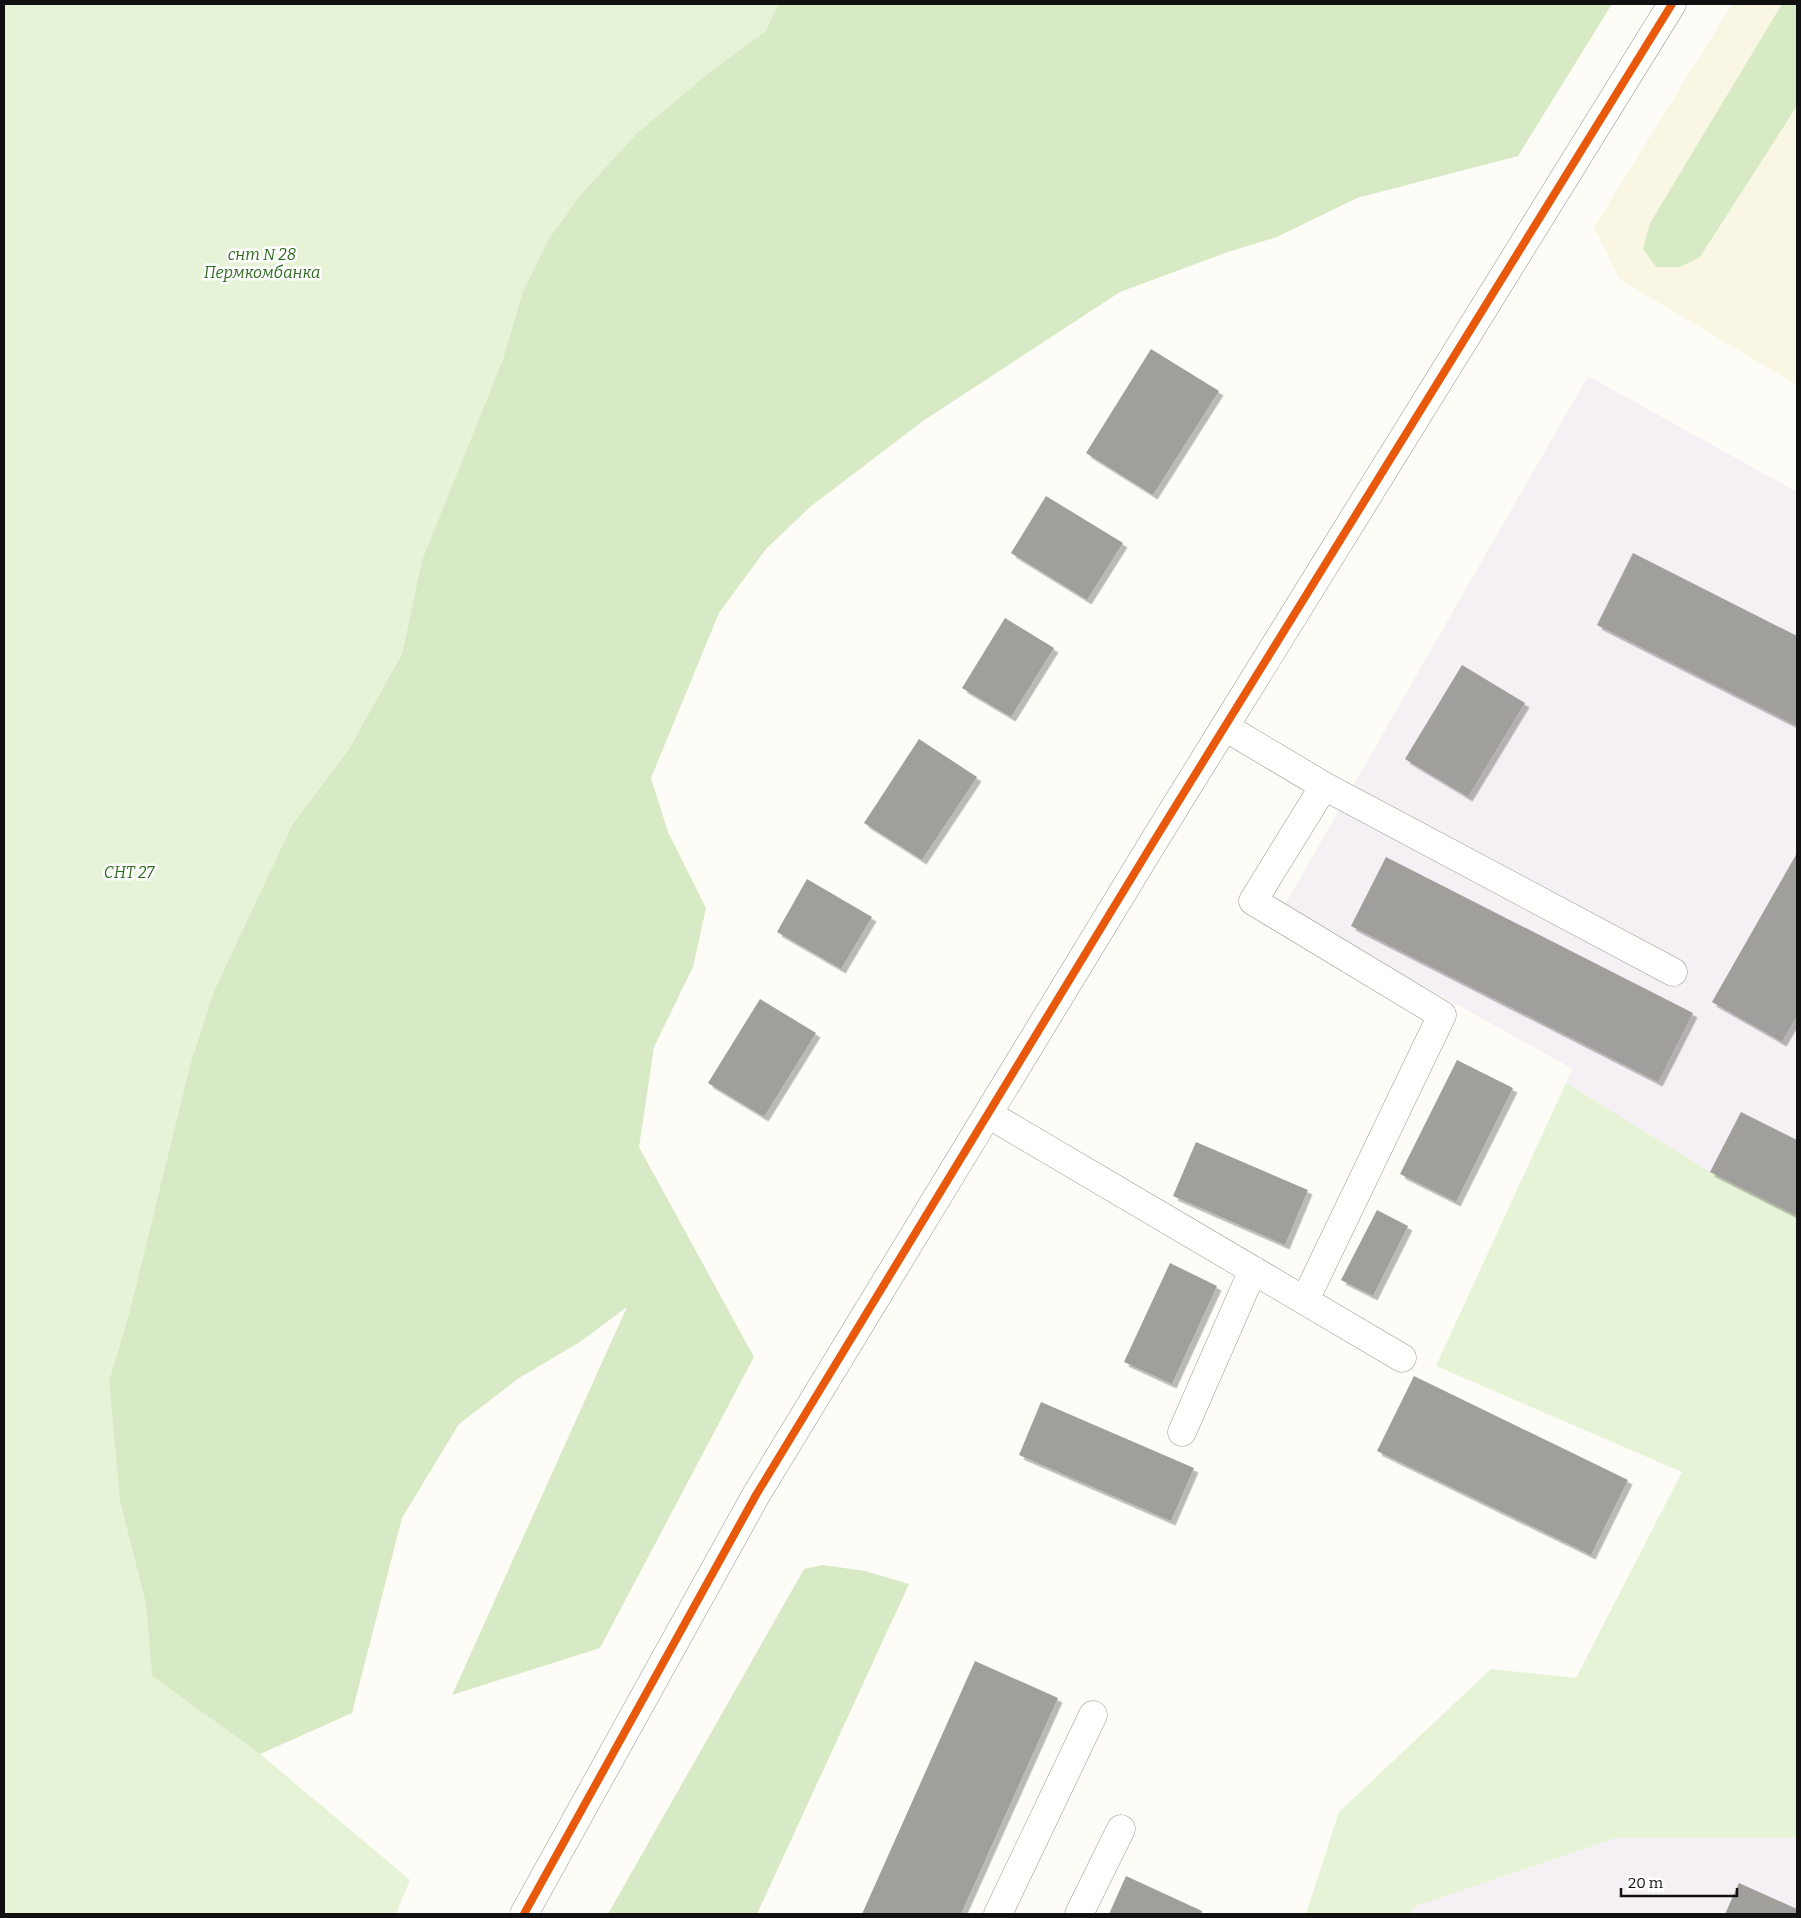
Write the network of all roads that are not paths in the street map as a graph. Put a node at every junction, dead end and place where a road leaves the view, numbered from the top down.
1 (1672, 4) edge
2 (1225, 727) junction
3 (1324, 786) junction
4 (1673, 972) dead end
5 (988, 1114) junction
6 (1253, 1270) junction
7 (1305, 1300) junction
8 (1402, 1358) dead end
9 (1182, 1432) dead end
10 (1093, 1715) dead end
11 (1121, 1829) dead end
12 (524, 1914) edge
13 (998, 1914) edge
14 (1079, 1914) edge

1 - 2 street
2 - 3 street
2 - 5 street
3 - 4 street
3 - 7 street
5 - 6 street
5 - 12 street
6 - 7 street
6 - 9 street
7 - 8 street
10 - 13 street
11 - 14 street

